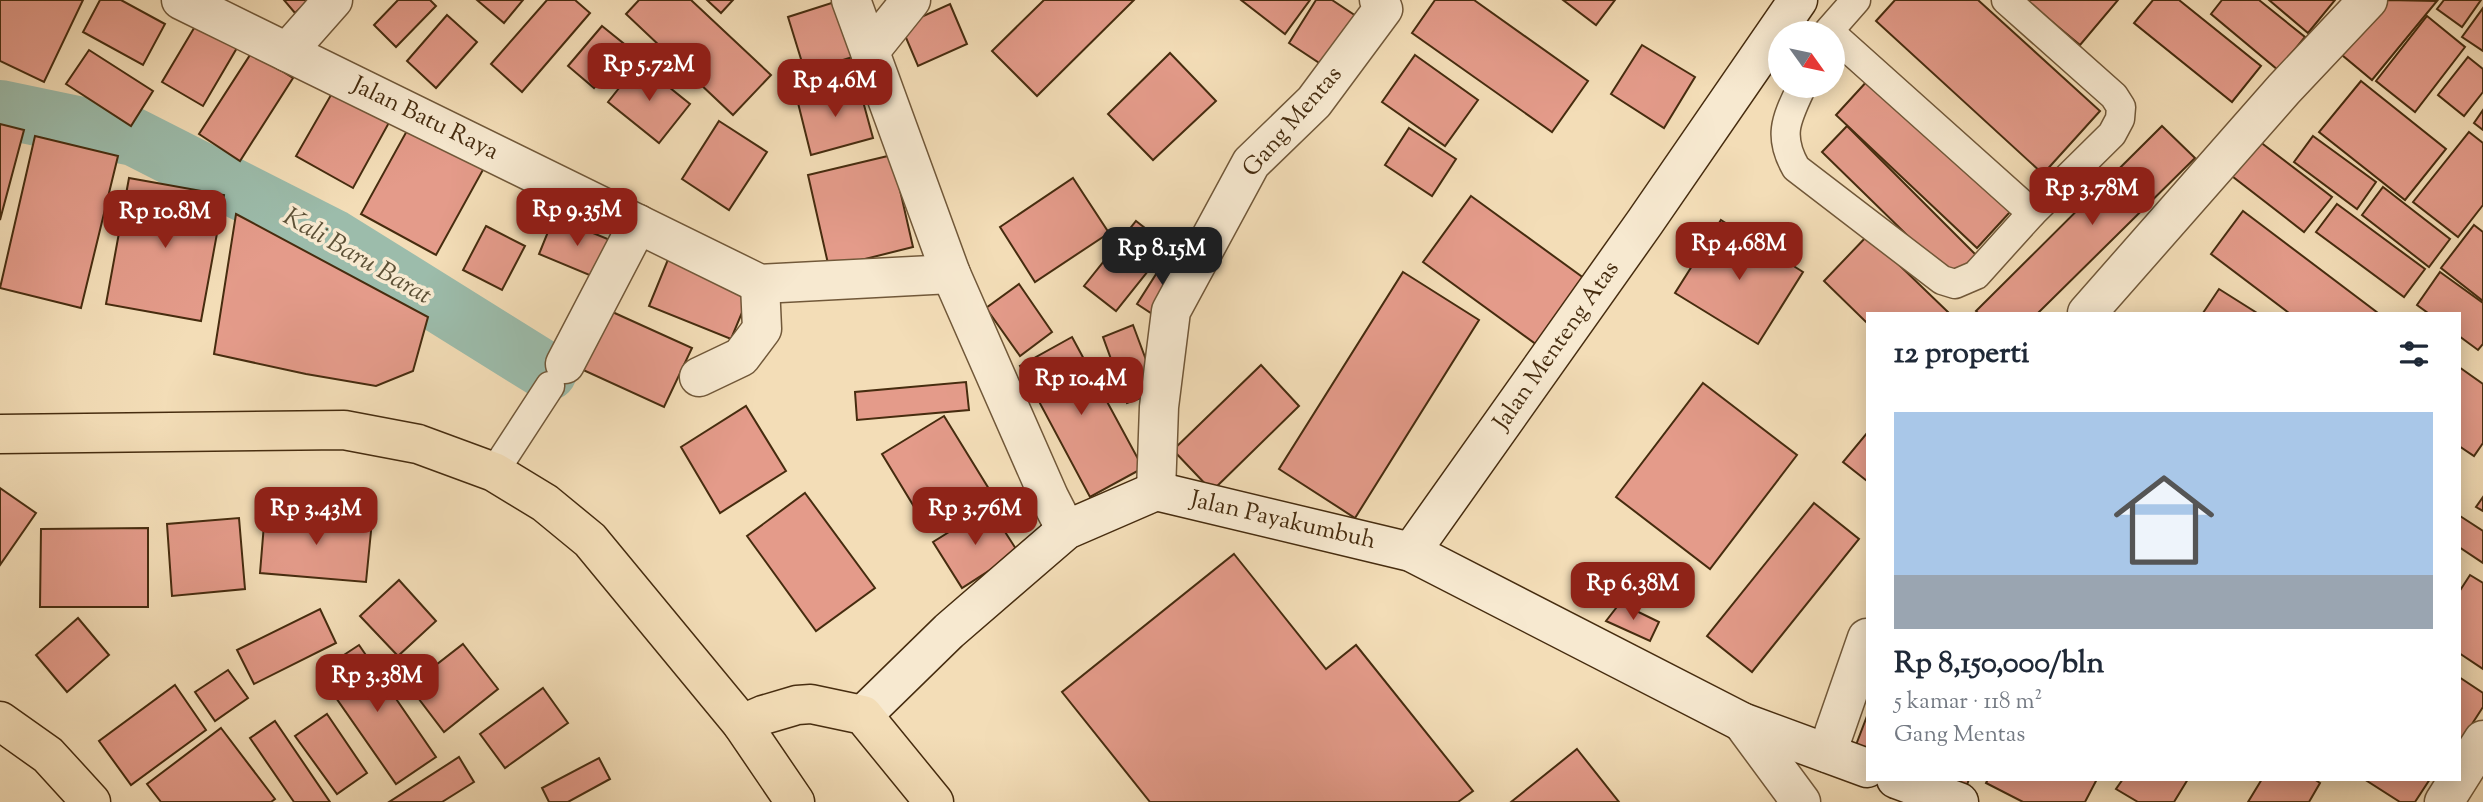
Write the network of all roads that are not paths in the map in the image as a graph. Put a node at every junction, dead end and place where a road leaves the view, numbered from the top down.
1 (181, 0) edge
2 (334, 0) edge
3 (851, 0) edge
4 (911, 0) edge
5 (1379, 0) edge
6 (1798, 0) edge
7 (1856, 0) edge
8 (2006, 0) edge
9 (2368, 0) edge
10 (1839, 21) edge
11 (1845, 46) edge
12 (870, 51) junction
13 (287, 52) junction
14 (1796, 98) edge
15 (2032, 213) junction
16 (638, 224) junction
17 (951, 274) junction
18 (761, 284) junction
19 (2088, 312) edge
20 (558, 375) joint
21 (699, 377) dead end
22 (0, 434) edge
23 (494, 472) junction
24 (1156, 491) junction
25 (1066, 530) junction
26 (1411, 552) junction
27 (1866, 641) edge
28 (863, 715) junction
29 (0, 721) edge
30 (1742, 722) junction
31 (742, 724) junction
32 (2483, 740) edge
33 (1827, 753) junction
34 (1866, 768) edge
35 (2461, 775) edge
36 (1901, 781) edge
37 (2457, 781) edge
38 (91, 802) edge
39 (795, 802) edge
40 (934, 802) edge
41 (1801, 802) edge
42 (1959, 802) edge
43 (2444, 802) edge

1 - 13 street, Jalan Batu Raya
2 - 13 street
3 - 12 street
4 - 12 street
5 - 24 street, Gang Mentas
6 - 26 street, Jalan Menteng Atas
7 - 10 lane
8 - 15 lane
9 - 19 street
11 - 15 lane
12 - 17 street
13 - 16 street, Jalan Batu Raya
14 - 15 lane
16 - 18 street, Jalan Batu Raya
16 - 20 street
17 - 18 street, Jalan Batu Raya
17 - 25 street
18 - 21 street
20 - 23 lane
22 - 23 main road
23 - 31 main road
24 - 25 street, Jalan Payakumbuh
24 - 26 street, Jalan Payakumbuh
25 - 28 street, Jalan Payakumbuh
26 - 30 street, Jalan Payakumbuh
27 - 33 street
28 - 31 main road
28 - 40 main road
29 - 38 main road
30 - 33 street, Jalan Payakumbuh
30 - 41 street
31 - 39 main road
32 - 35 street
33 - 34 street, Jalan Payakumbuh
36 - 42 street
37 - 43 street

